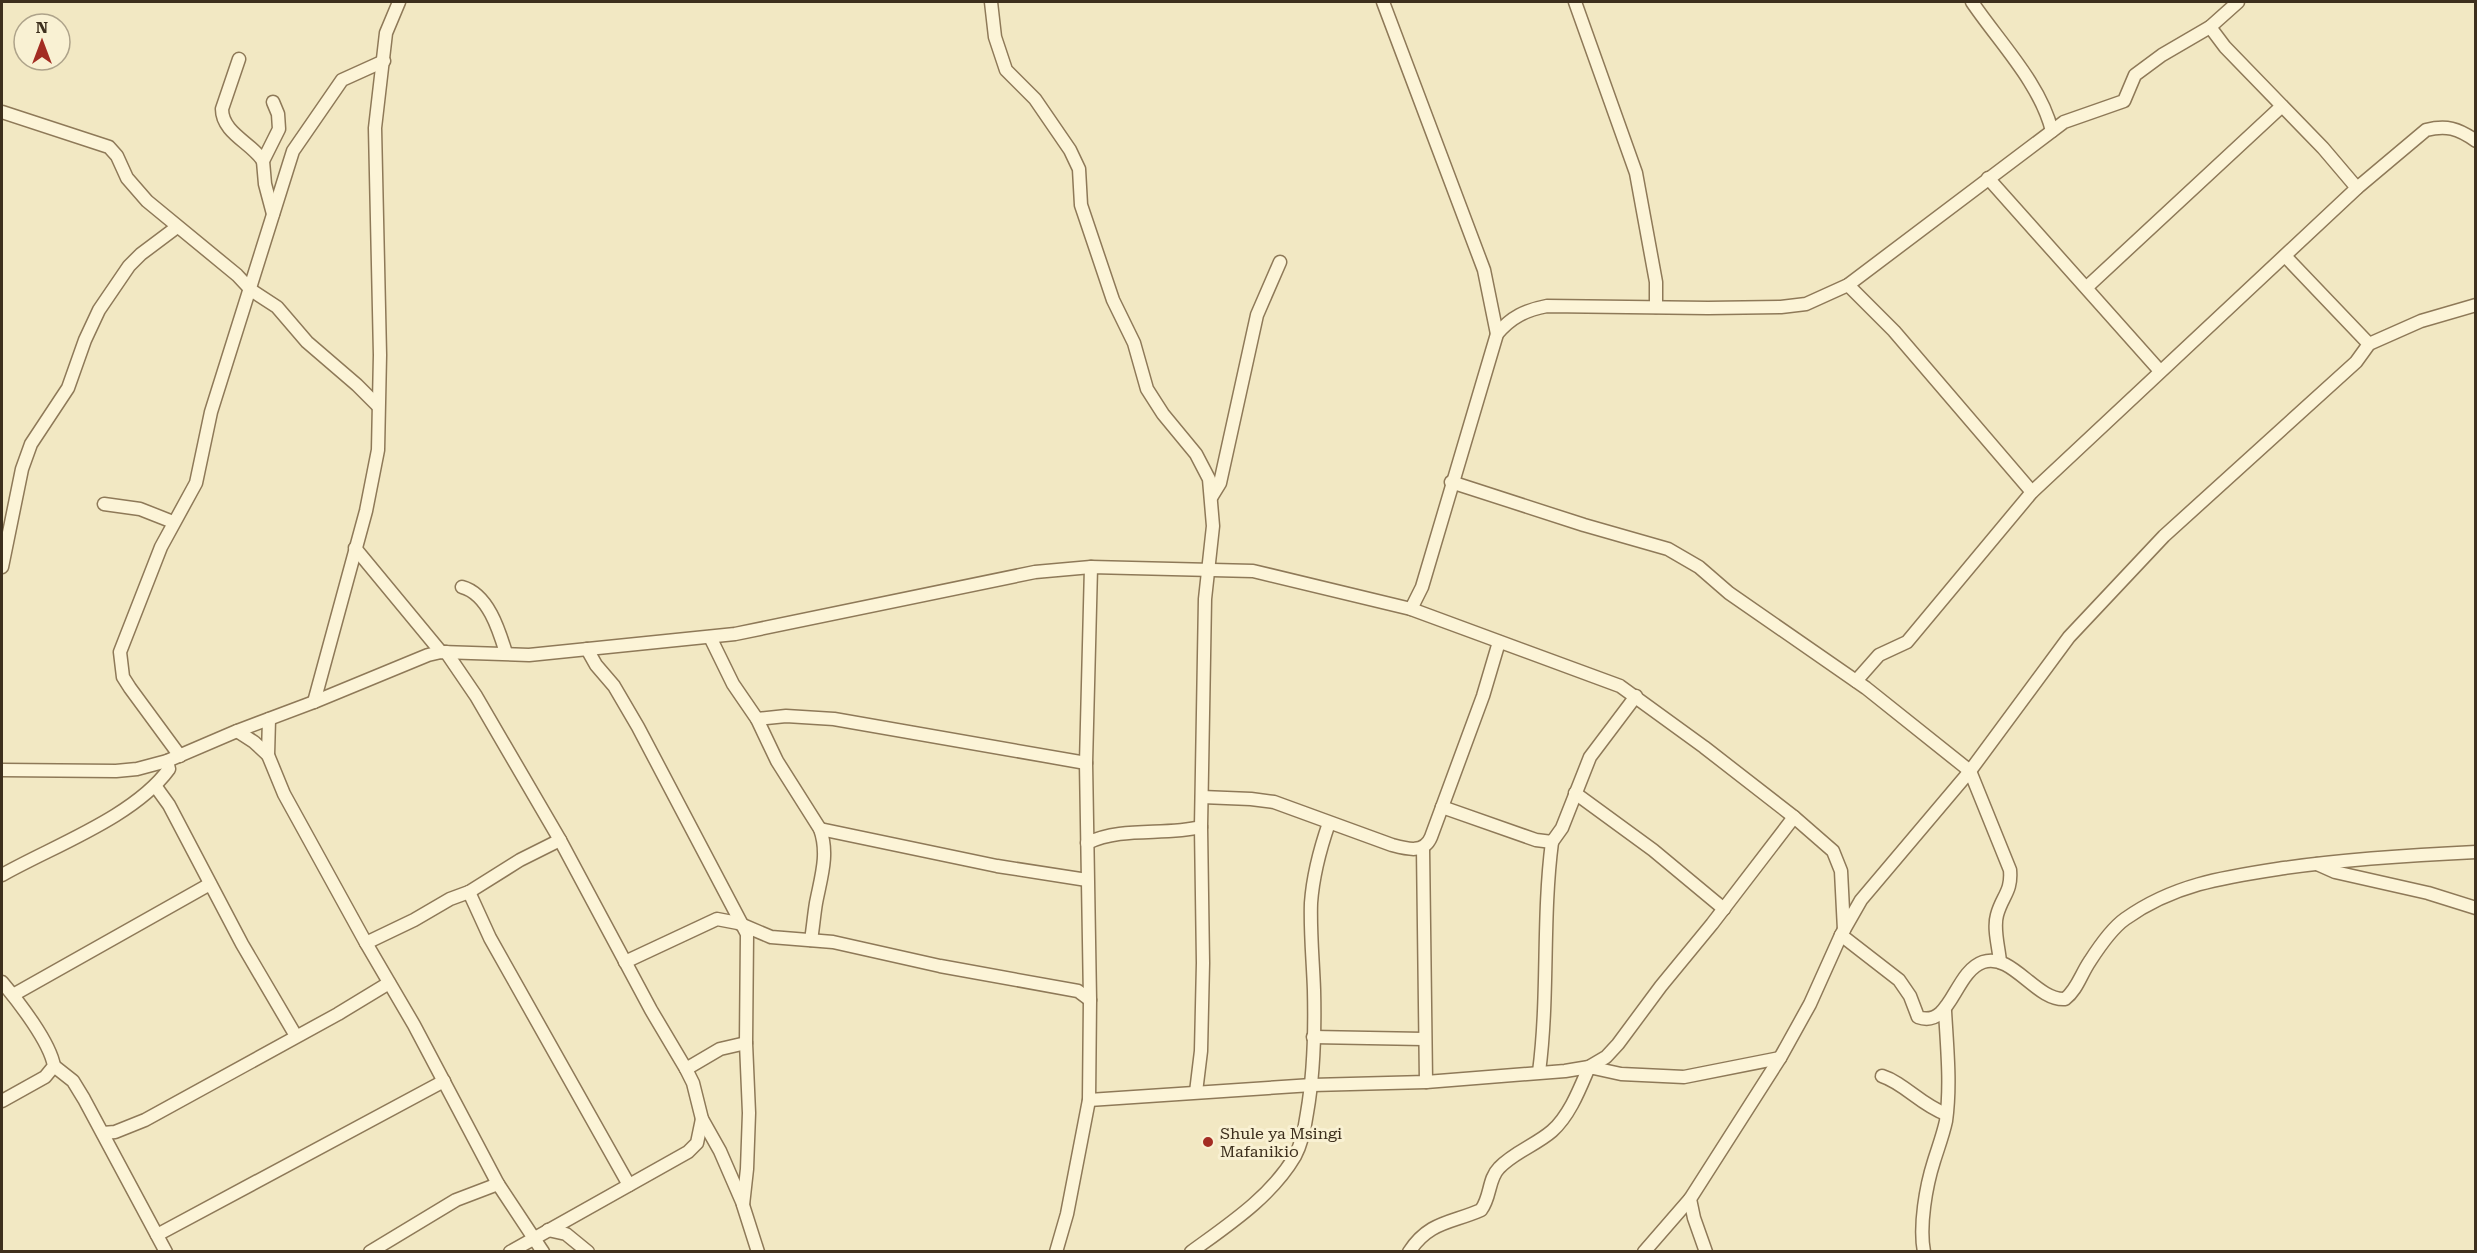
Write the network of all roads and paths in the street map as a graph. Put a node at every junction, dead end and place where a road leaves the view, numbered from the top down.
1 (399, 2) edge
2 (991, 2) edge
3 (1383, 2) edge
4 (1575, 2) edge
5 (1972, 2) edge
6 (2238, 2) edge
7 (2210, 27) junction
8 (239, 59) dead end
9 (384, 61) junction
10 (273, 102) dead end
11 (2282, 106) junction
12 (2, 112) edge
13 (2052, 131) junction
14 (2475, 141) edge
15 (263, 162) junction
16 (1988, 178) junction
17 (2357, 188) junction
18 (273, 215) junction
19 (177, 227) junction
20 (2285, 256) junction
21 (1280, 262) dead end
22 (1848, 285) junction
23 (2087, 287) junction
24 (251, 290) junction
25 (2475, 304) edge
26 (1656, 307) junction
27 (1497, 334) junction
28 (2369, 344) junction
29 (2160, 371) junction
30 (377, 405) junction
31 (1451, 482) junction
32 (2032, 492) junction
33 (1212, 496) junction
34 (104, 504) dead end
35 (174, 522) junction
36 (355, 548) junction
37 (2, 567) edge
38 (1091, 567) junction
39 (1209, 571) junction
40 (462, 587) dead end
41 (1411, 609) junction
42 (710, 637) junction
43 (1499, 642) junction
44 (587, 649) junction
45 (443, 652) junction
46 (506, 653) junction
47 (1856, 681) junction
48 (1636, 696) junction
49 (314, 702) junction
50 (269, 719) junction
51 (757, 719) junction
52 (237, 731) junction
53 (268, 754) junction
54 (180, 756) junction
55 (167, 761) junction
56 (1086, 763) junction
57 (2, 770) edge
58 (1970, 771) junction
59 (156, 787) junction
60 (1575, 793) junction
61 (1202, 797) junction
62 (1443, 807) junction
63 (1794, 817) junction
64 (1329, 823) junction
65 (1201, 827) junction
66 (820, 829) junction
67 (560, 840) junction
68 (1552, 842) junction
69 (1087, 843) junction
70 (1423, 848) junction
71 (2475, 852) edge
72 (2316, 864) junction
73 (2, 875) edge
74 (1087, 880) junction
75 (210, 884) junction
76 (469, 892) junction
77 (730, 906) junction
78 (2475, 908) edge
79 (1724, 909) junction
80 (717, 919) junction
81 (744, 926) junction
82 (1842, 933) junction
83 (811, 940) junction
84 (366, 943) junction
85 (625, 962) junction
86 (2000, 962) junction
87 (2, 982) edge
88 (389, 983) junction
89 (13, 995) junction
90 (1090, 1000) junction
91 (1945, 1011) junction
92 (296, 1036) junction
93 (1312, 1037) junction
94 (1424, 1039) junction
95 (746, 1043) junction
96 (1780, 1058) junction
97 (54, 1066) junction
98 (1589, 1067) junction
99 (686, 1068) junction
100 (1539, 1072) junction
101 (1882, 1076) dead end
102 (444, 1081) junction
103 (1426, 1082) junction
104 (1312, 1085) junction
105 (1196, 1092) junction
106 (1089, 1100) junction
107 (2, 1101) edge
108 (1946, 1114) junction
109 (702, 1119) junction
110 (103, 1133) junction
111 (498, 1184) junction
112 (629, 1185) junction
113 (1690, 1199) junction
114 (743, 1205) junction
115 (548, 1230) junction
116 (157, 1236) junction
117 (534, 1238) junction
118 (166, 1251) edge
119 (370, 1251) edge
120 (510, 1251) edge
121 (543, 1251) edge
122 (588, 1251) edge
123 (758, 1251) edge
124 (1056, 1251) edge
125 (1191, 1251) edge
126 (1409, 1251) edge
127 (1644, 1251) edge
128 (1706, 1251) edge
129 (1924, 1251) edge

1 - 9 street
2 - 33 street
3 - 27 street
4 - 26 street
5 - 13 street
6 - 7 street
7 - 11 street
7 - 13 street
8 - 15 street
9 - 18 street
9 - 30 street
10 - 15 street
11 - 17 street
11 - 23 street
12 - 19 street
13 - 16 street
14 - 17 street
15 - 18 street
16 - 22 street
16 - 23 street
17 - 20 street
18 - 24 street
19 - 24 street
19 - 37 street
20 - 28 street
20 - 29 street
21 - 33 street
22 - 26 street
22 - 32 street
23 - 29 street
24 - 30 street
24 - 35 street
25 - 28 street
26 - 27 street
27 - 31 street
28 - 58 street
29 - 32 street
30 - 36 street
31 - 41 street
31 - 47 street
32 - 47 street
33 - 39 street
34 - 35 street
35 - 54 street
36 - 45 street
36 - 49 street
38 - 39 street
38 - 42 street
38 - 56 street
39 - 41 street
39 - 61 street
40 - 46 street
41 - 43 street
42 - 44 street
42 - 51 street
43 - 48 street
43 - 62 street
44 - 46 street
44 - 77 street
45 - 46 street
45 - 49 street
45 - 67 street
47 - 58 street
48 - 60 street
48 - 63 street
49 - 50 street
50 - 52 street
50 - 53 street
51 - 56 street
51 - 66 street
52 - 53 street
52 - 54 street
53 - 84 street
54 - 55 street
55 - 57 street
55 - 59 street
56 - 69 street
58 - 82 street
58 - 86 street
59 - 73 street
59 - 75 street
60 - 68 street
60 - 79 street
61 - 64 street
61 - 65 street
62 - 68 street
62 - 70 street
63 - 79 street
63 - 82 street
64 - 70 street
64 - 93 street
65 - 69 street
65 - 105 street
66 - 74 street
66 - 83 street
67 - 76 street
67 - 85 street
68 - 100 street
69 - 74 street
70 - 94 street
71 - 72 street
72 - 78 street
72 - 86 street
74 - 90 street
75 - 89 street
75 - 92 street
76 - 84 street
76 - 112 street
77 - 80 street
77 - 81 street
79 - 98 street
80 - 81 street
80 - 85 street
81 - 83 street
81 - 95 street
82 - 91 street
82 - 96 street
83 - 90 street
84 - 88 street
85 - 99 street
86 - 91 street
87 - 89 street
88 - 92 street
88 - 102 street
89 - 97 street
90 - 106 street
91 - 108 street
92 - 110 street
93 - 94 street
93 - 104 street
94 - 103 street
95 - 99 street
95 - 114 street
96 - 98 street
96 - 113 street
97 - 107 street
97 - 110 street
98 - 100 street
98 - 126 street
99 - 109 street
100 - 103 street
101 - 108 street
102 - 111 street
102 - 116 street
103 - 104 street
104 - 105 street
104 - 125 street
105 - 106 street
106 - 124 street
108 - 129 street
109 - 112 street
109 - 114 street
110 - 116 street
111 - 117 street
111 - 119 street
112 - 115 street
113 - 127 street
113 - 128 street
114 - 123 street
115 - 117 street
115 - 122 street
116 - 118 street
117 - 120 street
117 - 121 street

